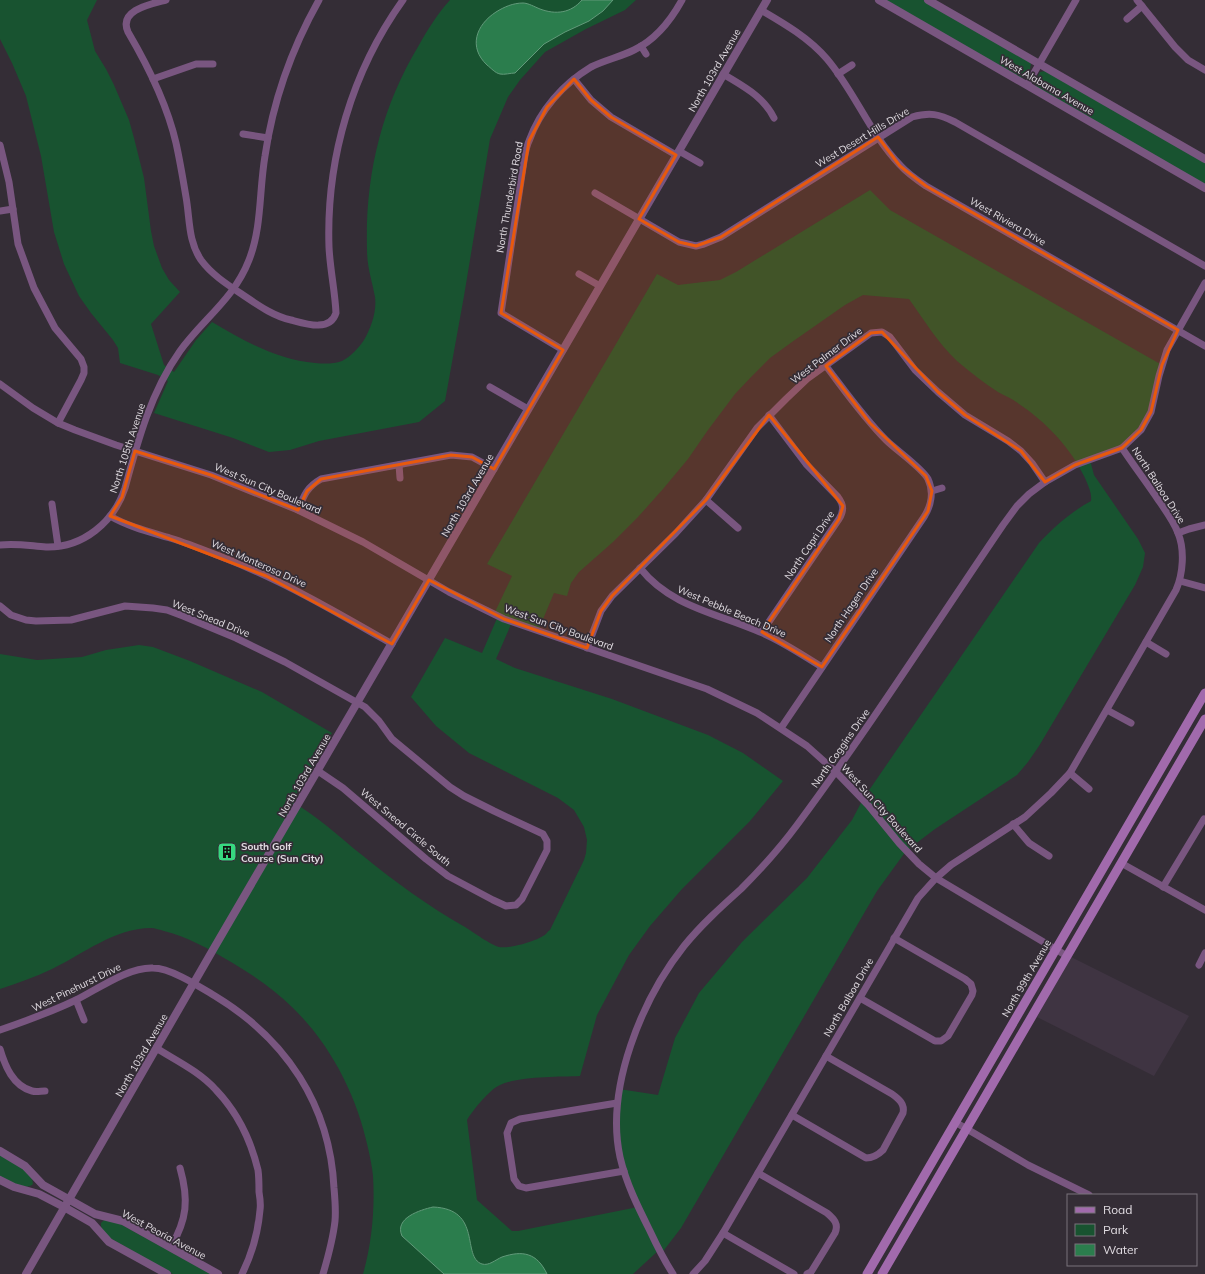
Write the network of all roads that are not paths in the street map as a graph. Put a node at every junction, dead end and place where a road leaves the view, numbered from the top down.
1 (166, 0) edge
2 (319, 0) edge
3 (403, 0) edge
4 (682, 0) edge
5 (767, 0) edge
6 (879, 0) edge
7 (928, 0) edge
8 (1076, 0) edge
9 (1137, 0) edge
10 (1142, 6) junction
11 (761, 10) junction
12 (1127, 19) dead end
13 (641, 46) junction
14 (646, 54) dead end
15 (213, 64) dead end
16 (1039, 64) junction
17 (852, 65) dead end
18 (1205, 70) edge
19 (723, 74) junction
20 (838, 74) junction
21 (574, 79) junction
22 (153, 80) junction
23 (1027, 85) junction
24 (774, 118) dead end
25 (243, 134) dead end
26 (878, 137) junction
27 (268, 138) junction
28 (0, 145) edge
29 (678, 153) junction
30 (1205, 159) edge
31 (700, 163) dead end
32 (1205, 188) edge
33 (595, 193) dead end
34 (13, 209) junction
35 (0, 211) edge
36 (639, 219) junction
37 (1205, 266) edge
38 (579, 274) dead end
39 (1205, 283) edge
40 (600, 286) junction
41 (234, 289) junction
42 (1178, 330) junction
43 (1205, 346) edge
44 (563, 350) junction
45 (826, 366) junction
46 (0, 384) edge
47 (490, 387) dead end
48 (528, 409) junction
49 (769, 415) junction
50 (58, 422) junction
51 (1122, 448) junction
52 (135, 451) junction
53 (398, 465) junction
54 (494, 469) junction
55 (400, 478) dead end
56 (1045, 482) junction
57 (942, 488) dead end
58 (932, 491) junction
59 (706, 500) junction
60 (52, 504) dead end
61 (298, 510) junction
62 (110, 516) junction
63 (1205, 525) edge
64 (738, 528) dead end
65 (1178, 533) junction
66 (0, 544) edge
67 (58, 546) junction
68 (640, 568) junction
69 (429, 580) junction
70 (1180, 580) junction
71 (1205, 588) edge
72 (0, 606) edge
73 (762, 632) junction
74 (1146, 642) junction
75 (392, 644) junction
76 (587, 648) junction
77 (1166, 654) dead end
78 (822, 667) junction
79 (1205, 692) edge
80 (358, 703) junction
81 (1107, 710) junction
82 (1205, 719) edge
83 (1131, 723) dead end
84 (781, 728) junction
85 (318, 771) junction
86 (836, 772) junction
87 (1070, 773) junction
88 (1089, 789) dead end
89 (1205, 819) edge
90 (1013, 824) junction
91 (1050, 856) dead end
92 (1121, 863) junction
93 (535, 875) joint
94 (936, 878) junction
95 (1163, 887) junction
96 (1083, 902) junction
97 (1094, 909) junction
98 (1205, 910) edge
99 (894, 938) junction
100 (1055, 949) junction
101 (1205, 953) edge
102 (1067, 956) junction
103 (1199, 966) dead end
104 (194, 984) junction
105 (860, 998) junction
106 (76, 1000) junction
107 (84, 1020) dead end
108 (0, 1030) edge
109 (156, 1048) junction
110 (0, 1049) edge
111 (994, 1054) junction
112 (826, 1056) junction
113 (1006, 1060) junction
114 (45, 1091) dead end
115 (617, 1103) junction
116 (792, 1115) junction
117 (955, 1122) junction
118 (966, 1128) junction
119 (0, 1151) edge
120 (180, 1168) dead end
121 (624, 1171) junction
122 (758, 1173) junction
123 (0, 1180) edge
124 (1088, 1194) edge
125 (66, 1203) junction
126 (723, 1233) junction
127 (170, 1248) junction
128 (26, 1274) edge
129 (167, 1274) edge
130 (218, 1274) edge
131 (242, 1274) edge
132 (323, 1274) edge
133 (673, 1274) edge
134 (693, 1274) edge
135 (794, 1274) edge
136 (808, 1274) edge
137 (867, 1274) edge
138 (882, 1274) edge

1 - 22 street
2 - 27 street, North 105th Avenue
3 - 41 street
4 - 13 street, North Thunderbird Road
5 - 11 street, North 103rd Avenue
6 - 23 street, West Alabama Avenue
7 - 16 street, West Alabama Avenue
8 - 16 street
9 - 10 street
10 - 12 street
10 - 18 street
11 - 19 street, North 103rd Avenue
11 - 20 street, West Riviera Drive
13 - 14 street
13 - 21 street, North Thunderbird Road
15 - 22 street
16 - 23 street
16 - 30 street, West Alabama Avenue
17 - 20 street
19 - 24 street
19 - 29 street, North 103rd Avenue
20 - 26 street, West Riviera Drive
21 - 29 street
21 - 44 street, North Thunderbird Road
22 - 41 street
23 - 32 street, West Alabama Avenue
25 - 27 street
26 - 36 street, West Desert Hills Drive
26 - 37 street, West Desert Hills Drive
26 - 42 street, West Riviera Drive
27 - 41 street, North 105th Avenue
28 - 34 street
29 - 31 street
29 - 36 street, North 103rd Avenue
33 - 36 street, West Desert Hills Drive
34 - 35 street
34 - 50 street
36 - 40 street, North 103rd Avenue
38 - 40 street
39 - 42 street, North Coggins Drive
40 - 44 street, North 103rd Avenue
41 - 52 street, North 105th Avenue
42 - 43 street, West Riviera Drive
42 - 51 street, North Coggins Drive
44 - 48 street, North 103rd Avenue
45 - 49 street, West Palmer Drive
45 - 56 street, West Palmer Drive
45 - 58 street
46 - 50 street, West Sun City Boulevard
47 - 48 street
48 - 54 street, North 103rd Avenue
49 - 59 street, West Palmer Drive
49 - 73 street, North Capri Drive
50 - 52 street, West Sun City Boulevard
51 - 56 street, North Coggins Drive
51 - 65 street, North Balboa Drive
52 - 61 street, West Sun City Boulevard
52 - 62 street, North 105th Avenue
53 - 54 street
53 - 55 street
53 - 61 street
54 - 69 street, North 103rd Avenue
56 - 86 street, North Coggins Drive
57 - 58 street
58 - 78 street, North Hagen Drive
59 - 64 street
59 - 68 street, West Palmer Drive
60 - 67 street
61 - 69 street, West Sun City Boulevard
62 - 67 street, North 105th Avenue
62 - 75 street, West Monterosa Drive
63 - 65 street
65 - 70 street, North Balboa Drive
66 - 67 street, North 105th Avenue
68 - 73 street, West Pebble Beach Drive
68 - 76 street, West Palmer Drive
69 - 75 street, North 103rd Avenue
69 - 76 street, West Sun City Boulevard
70 - 71 street
70 - 74 street, North Balboa Drive
72 - 80 street, West Snead Drive
73 - 78 street, West Pebble Beach Drive
74 - 77 street
74 - 81 street, North Balboa Drive
75 - 80 street, North 103rd Avenue
76 - 84 street, West Sun City Boulevard
78 - 84 street, North Hagen Drive
79 - 96 main road, North 99th Avenue
80 - 85 street, North 103rd Avenue
80 - 93 street, West Snead Drive
81 - 83 street
81 - 87 street, North Balboa Drive
82 - 92 main road
84 - 86 street, West Sun City Boulevard
85 - 93 street, West Snead Circle South
85 - 104 street, North 103rd Avenue
86 - 94 street, West Sun City Boulevard
86 - 115 street, North Coggins Drive
87 - 88 street
87 - 90 street, North Balboa Drive
89 - 95 street
90 - 91 street
90 - 94 street, North Balboa Drive
92 - 95 street
92 - 97 main road
94 - 99 street, North Balboa Drive
94 - 100 street, West Sun City Boulevard
95 - 98 street
96 - 97 main road
96 - 100 main road, North 99th Avenue
97 - 102 main road
99 - 105 street, North Balboa Drive
99 - 105 street
100 - 102 street, West Sun City Boulevard
100 - 111 main road, North 99th Avenue
101 - 103 street
102 - 113 main road
104 - 106 street, West Pinehurst Drive
104 - 109 street, North 103rd Avenue
104 - 132 street, West Pinehurst Drive
105 - 112 street, North Balboa Drive
106 - 107 street
106 - 108 street, West Pinehurst Drive
109 - 125 street, North 103rd Avenue
109 - 131 street
110 - 114 street
111 - 113 main road
111 - 117 main road, North 99th Avenue
112 - 116 street, North Balboa Drive
112 - 116 street
113 - 118 main road
115 - 121 street, North Coggins Drive
115 - 121 street
116 - 122 street, North Balboa Drive
117 - 118 street
117 - 137 main road, North 99th Avenue
118 - 124 street
118 - 138 main road
119 - 125 street, West Peoria Avenue
120 - 127 street
121 - 133 street, North Coggins Drive
122 - 126 street, North Balboa Drive
122 - 136 street
123 - 125 street, West Peoria Avenue
125 - 127 street, West Peoria Avenue
125 - 128 street, North 103rd Avenue
125 - 129 street, West Peoria Avenue
126 - 134 street, North Balboa Drive
126 - 135 street
127 - 130 street, West Peoria Avenue

